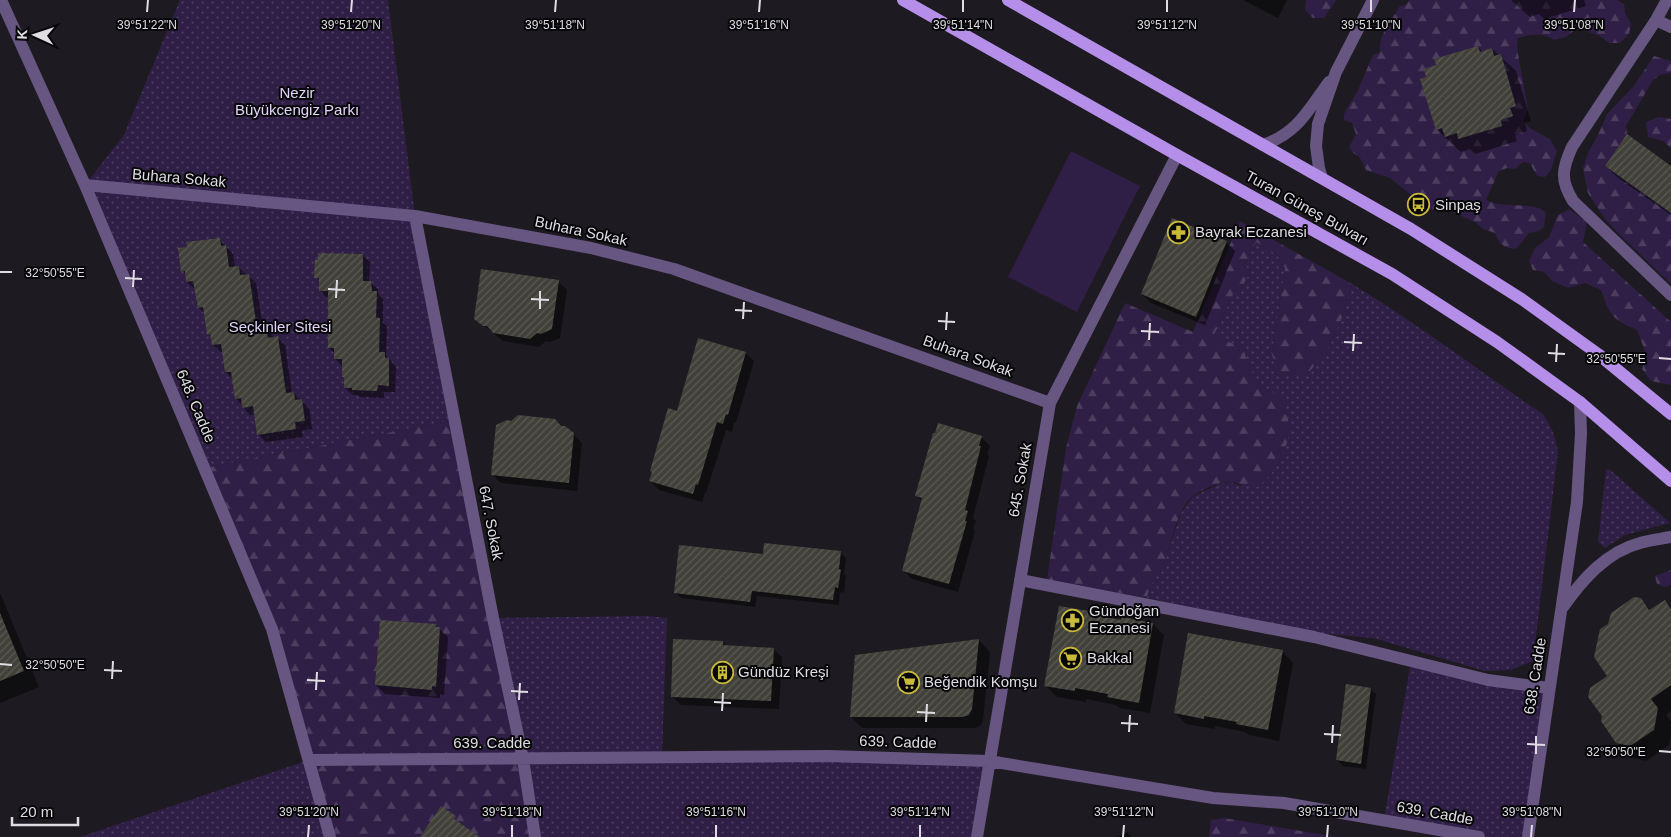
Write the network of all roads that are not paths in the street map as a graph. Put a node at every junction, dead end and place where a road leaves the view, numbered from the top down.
1 (1, 0) edge
2 (903, 0) edge
3 (1008, 0) edge
4 (1373, 0) edge
5 (1667, 0) edge
6 (1656, 20) junction
7 (1671, 27) edge
8 (1336, 72) junction
9 (1263, 145) junction
10 (1177, 155) junction
11 (1322, 178) junction
12 (85, 186) junction
13 (415, 216) junction
14 (1671, 295) edge
15 (1580, 402) junction
16 (1050, 403) junction
17 (1671, 414) edge
18 (1671, 481) edge
19 (1671, 537) edge
20 (1020, 580) junction
21 (1562, 609) junction
22 (1549, 688) junction
23 (522, 759) junction
24 (309, 760) junction
25 (989, 761) junction
26 (330, 837) edge
27 (535, 837) edge
28 (976, 837) edge
29 (1479, 837) edge
30 (1528, 837) edge

1 - 12 street, 648. Cadde
2 - 10 main road, Turan Güneş Bulvarı
3 - 9 main road
4 - 8 street
5 - 6 street
6 - 7 street
6 - 14 street
8 - 9 street
8 - 11 street
9 - 11 main road
10 - 15 main road, Turan Güneş Bulvarı
10 - 16 street, 645. Sokak
11 - 17 main road
12 - 13 street, Buhara Sokak
12 - 24 street, 648. Cadde
13 - 16 street, Buhara Sokak
13 - 23 street, 647. Sokak
15 - 18 main road, Turan Güneş Bulvarı
15 - 21 street, 638. Cadde
16 - 20 street, 645. Sokak
19 - 21 street, 638. Cadde
20 - 22 street
20 - 25 street, 645. Sokak
21 - 22 street, 638. Cadde
22 - 30 street, 638. Cadde
23 - 24 street, 639. Cadde
23 - 25 street, 639. Cadde
23 - 27 street, 647. Sokak
24 - 26 street, 648. Cadde
25 - 28 street, 645. Sokak
25 - 29 street, 639. Cadde

